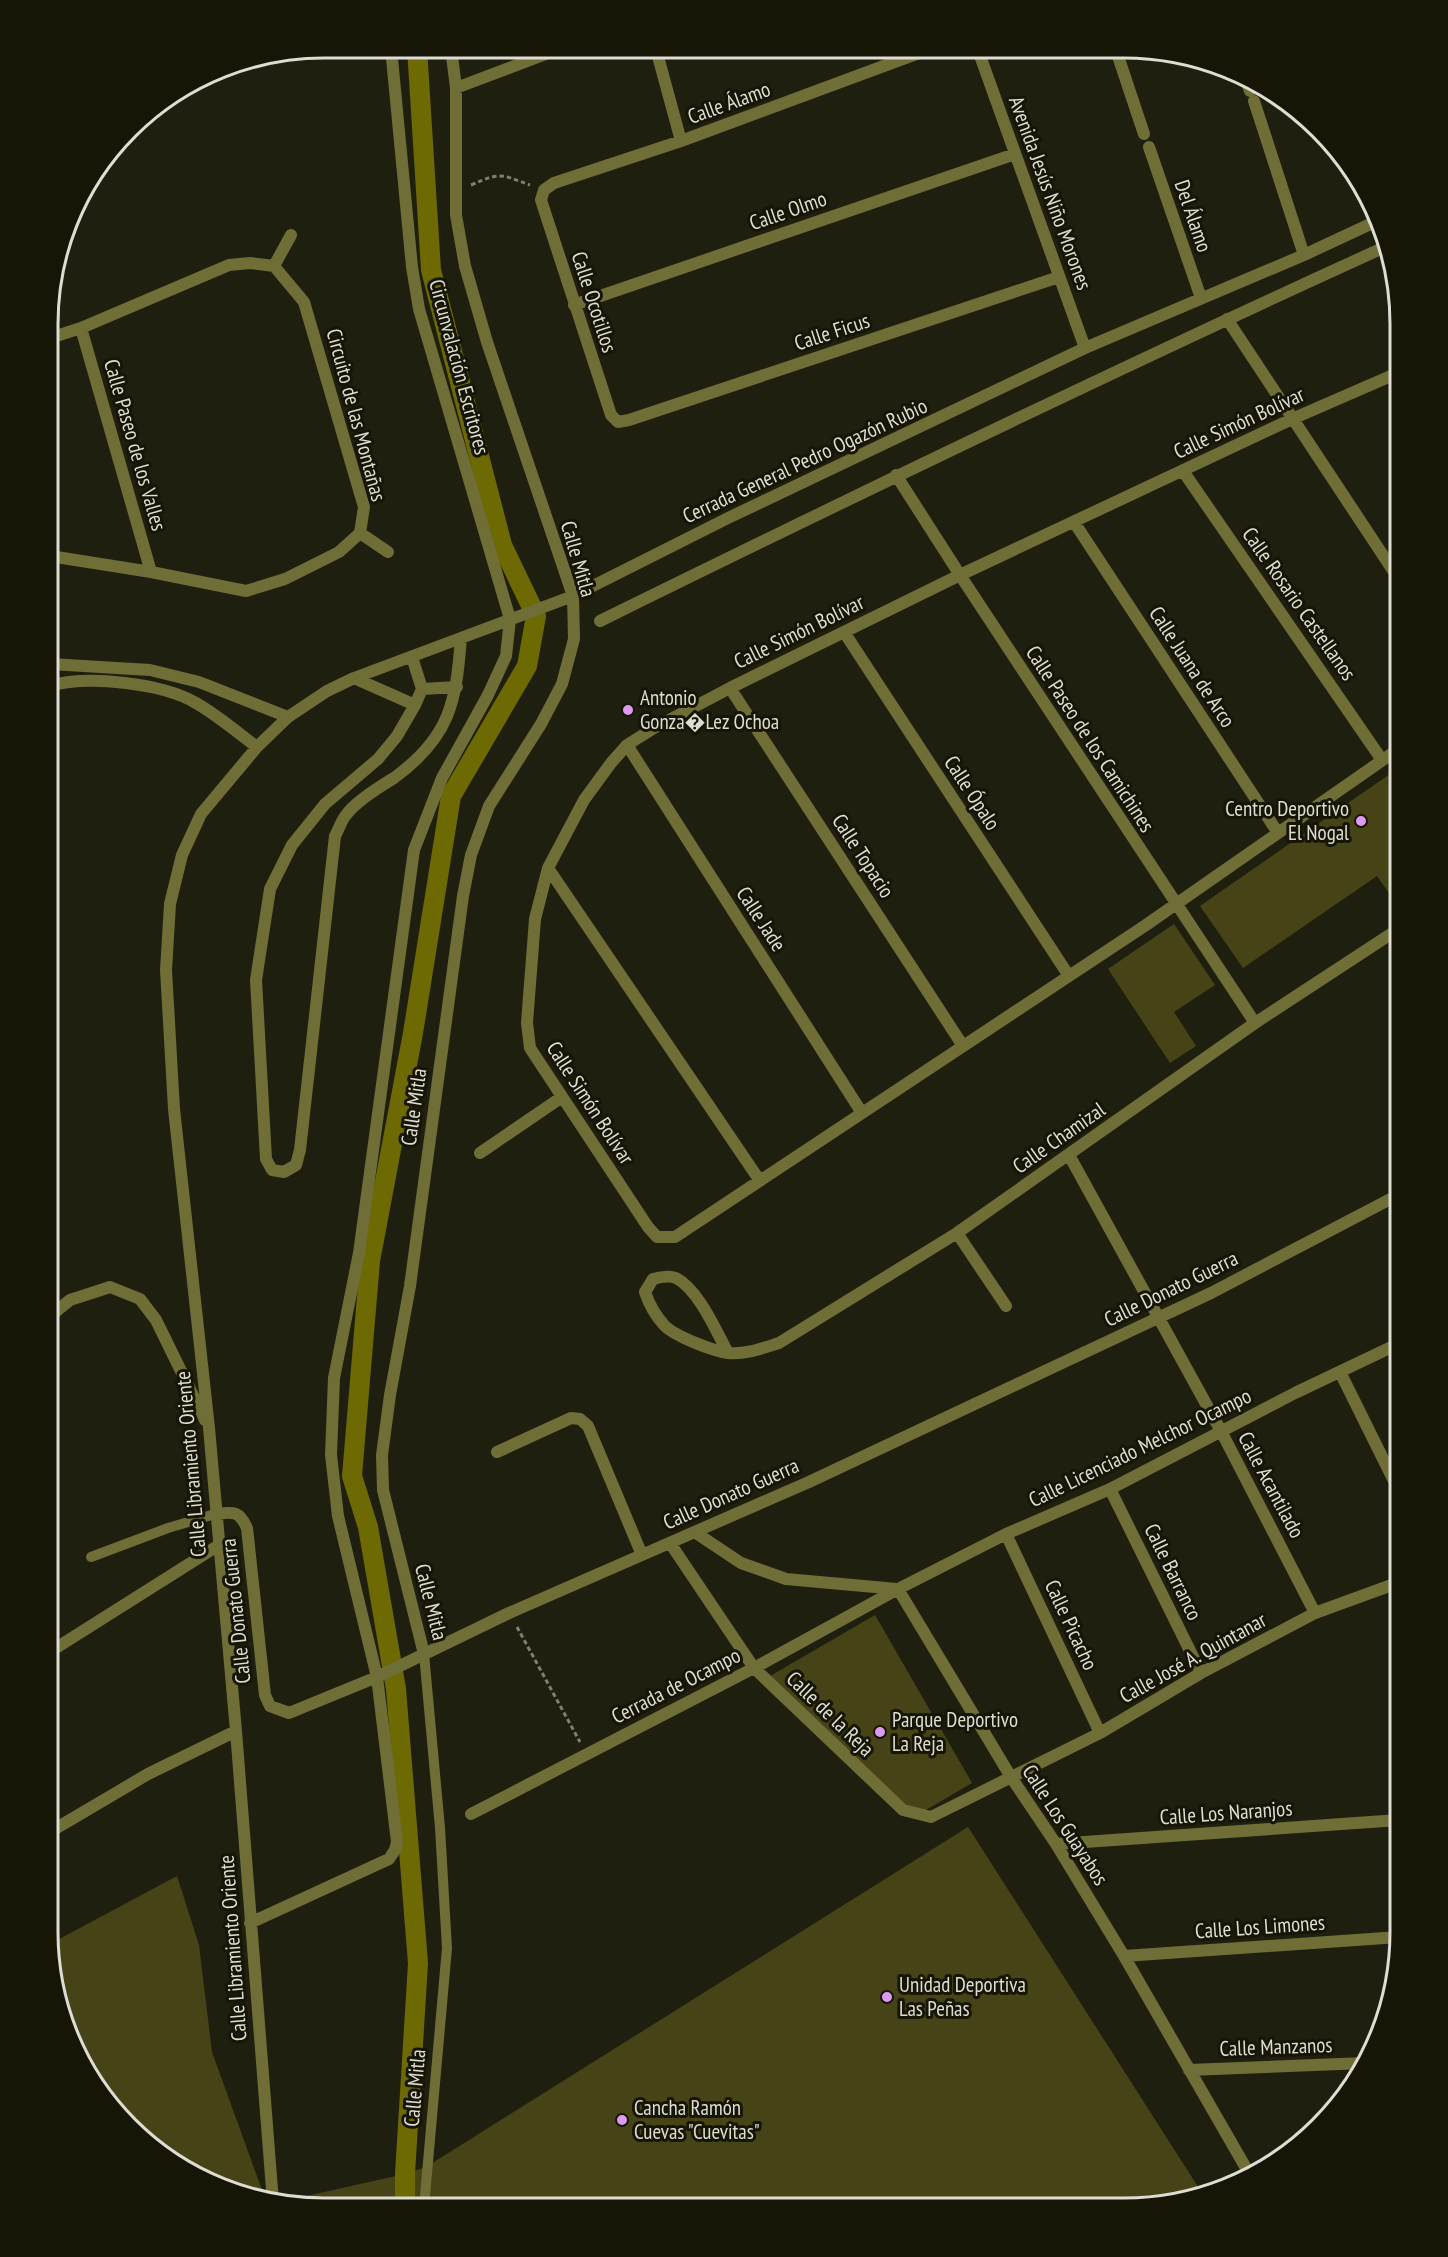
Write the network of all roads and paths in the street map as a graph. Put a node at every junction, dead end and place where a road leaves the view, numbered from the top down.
1 (392, 58) edge
2 (453, 58) edge
3 (535, 58) edge
4 (658, 58) edge
5 (905, 58) edge
6 (981, 58) edge
7 (1119, 58) edge
8 (456, 88) junction
9 (1250, 91) edge
10 (1144, 134) dead end
11 (681, 141) junction
12 (1149, 147) dead end
13 (1015, 154) junction
14 (544, 190) junction
15 (456, 192) junction
16 (1370, 224) edge
17 (291, 235) dead end
18 (1378, 250) edge
19 (1304, 255) junction
20 (274, 266) junction
21 (1059, 277) junction
22 (1201, 298) junction
23 (574, 305) junction
24 (1227, 319) junction
25 (81, 328) junction
26 (58, 335) edge
27 (1085, 348) junction
28 (1390, 376) edge
29 (1292, 419) junction
30 (618, 422) joint
31 (1183, 471) junction
32 (897, 475) junction
33 (1074, 522) junction
34 (360, 533) junction
35 (387, 552) dead end
36 (58, 557) edge
37 (1390, 566) edge
38 (151, 572) junction
39 (960, 575) junction
40 (573, 596) junction
41 (510, 619) junction
42 (600, 621) dead end
43 (844, 632) junction
44 (461, 638) junction
45 (412, 657) junction
46 (58, 664) edge
47 (354, 678) junction
48 (58, 684) edge
49 (457, 687) junction
50 (730, 688) junction
51 (422, 689) junction
52 (415, 705) junction
53 (288, 717) junction
54 (627, 745) junction
55 (257, 747) junction
56 (1390, 755) edge
57 (1382, 760) junction
58 (1278, 833) junction
59 (549, 868) junction
60 (1175, 904) junction
61 (1390, 935) edge
62 (1069, 976) junction
63 (1255, 1023) junction
64 (963, 1046) junction
65 (562, 1097) junction
66 (862, 1113) junction
67 (480, 1154) dead end
68 (1069, 1155) junction
69 (760, 1181) junction
70 (1390, 1199) edge
71 (957, 1233) junction
72 (1006, 1306) dead end
73 (58, 1310) edge
74 (1159, 1317) junction
75 (1390, 1347) edge
76 (728, 1353) junction
77 (1340, 1372) junction
78 (208, 1428) junction
79 (1221, 1431) junction
80 (497, 1452) dead end
81 (1390, 1473) edge
82 (1110, 1488) junction
83 (215, 1514) junction
84 (696, 1533) junction
85 (1006, 1534) junction
86 (670, 1543) junction
87 (219, 1545) junction
88 (642, 1555) junction
89 (91, 1557) dead end
90 (1390, 1586) edge
91 (898, 1589) junction
92 (509, 1613) junction
93 (1315, 1613) junction
94 (58, 1647) edge
95 (424, 1654) junction
96 (754, 1668) junction
97 (1201, 1673) junction
98 (377, 1677) junction
99 (236, 1731) junction
100 (1100, 1733) junction
101 (587, 1754) junction
102 (1011, 1777) junction
103 (471, 1814) dead end
104 (1390, 1821) edge
105 (58, 1827) edge
106 (1056, 1844) junction
107 (250, 1923) junction
108 (1390, 1938) edge
109 (1124, 1956) junction
110 (1355, 2063) edge
111 (1189, 2070) junction
112 (1246, 2168) edge
113 (272, 2193) edge
114 (425, 2198) edge

1 - 41 street, Circunvalación Escritores
2 - 8 street, Calle Mitla
3 - 8 street
4 - 11 street
5 - 11 street, Calle Álamo
6 - 13 street, Avenida Jesús Niño Morones
7 - 10 street
8 - 15 street, Calle Mitla
9 - 19 street
11 - 14 street, Calle Álamo
12 - 22 street, Del Álamo
13 - 21 street, Avenida Jesús Niño Morones
13 - 23 street, Calle Olmo
14 - 15 path
14 - 23 street, Calle Ocotillos
15 - 40 street, Calle Mitla
16 - 19 street, Cerrada General Pedro Ogazón Rubio
17 - 20 street
18 - 24 street
19 - 22 street, Cerrada General Pedro Ogazón Rubio
20 - 25 street
20 - 34 street, Circuito de las Montañas
21 - 27 street, Avenida Jesús Niño Morones
21 - 30 street, Calle Ficus
22 - 27 street, Cerrada General Pedro Ogazón Rubio
23 - 30 street, Calle Ocotillos
24 - 29 street
24 - 32 street
25 - 26 street
25 - 38 street, Calle Paseo de los Valles
27 - 40 street, Cerrada General Pedro Ogazón Rubio
28 - 29 street, Calle Simón Bolívar
29 - 31 street, Calle Simón Bolívar
29 - 37 street
31 - 33 street, Calle Simón Bolívar
31 - 57 street, Calle Rosario Castellanos
32 - 39 street, Calle Paseo de los Camichines
32 - 42 street
33 - 39 street, Calle Simón Bolívar
33 - 58 street, Calle Juana de Arco
34 - 35 street
34 - 38 street, Circuito de las Montañas
36 - 38 street, Circuito de las Montañas
39 - 43 street, Calle Simón Bolívar
39 - 60 street, Calle Paseo de los Camichines
40 - 41 street, Cerrada General Pedro Ogazón Rubio
40 - 95 street, Calle Mitla
41 - 44 street, Cerrada General Pedro Ogazón Rubio
41 - 98 street, Calle Mitla
43 - 50 street, Calle Simón Bolívar
43 - 62 street, Calle Ópalo
44 - 45 street, Cerrada General Pedro Ogazón Rubio
44 - 49 street
45 - 47 street, Cerrada General Pedro Ogazón Rubio
45 - 51 street
46 - 53 street
47 - 52 street
47 - 53 street, Cerrada General Pedro Ogazón Rubio
48 - 55 street
49 - 51 street
49 - 52 street
50 - 54 street, Calle Simón Bolívar
50 - 64 street, Calle Topacio
51 - 52 street
53 - 55 street, Cerrada General Pedro Ogazón Rubio
54 - 59 street, Calle Simón Bolívar
54 - 66 street, Calle Jade
55 - 78 street, Calle Libramiento Oriente
56 - 57 street
57 - 58 street
58 - 60 street
59 - 65 street, Calle Simón Bolívar
59 - 69 street
60 - 62 street
60 - 63 street, Calle Paseo de los Camichines
61 - 63 street, Calle Chamizal
62 - 64 street
63 - 68 street, Calle Chamizal
64 - 66 street
65 - 67 street
65 - 69 street, Calle Simón Bolívar
66 - 69 street
68 - 71 street, Calle Chamizal
68 - 74 street, Calle Acantilado
70 - 74 street, Calle Donato Guerra
71 - 72 street
71 - 76 street, Calle Chamizal
73 - 78 street
74 - 79 street, Calle Acantilado
74 - 84 street, Calle Donato Guerra
75 - 77 street, Calle Licenciado Melchor Ocampo
76 - 76 street, Calle Chamizal
77 - 79 street, Calle Licenciado Melchor Ocampo
77 - 81 street
78 - 83 street, Calle Libramiento Oriente
79 - 82 street, Calle Licenciado Melchor Ocampo
79 - 93 street, Calle Acantilado
80 - 88 street
82 - 85 street, Calle Licenciado Melchor Ocampo
82 - 97 street, Calle Barranco
83 - 87 street, Calle Libramiento Oriente
83 - 89 lane
83 - 98 street, Calle Donato Guerra
84 - 86 street, Calle Donato Guerra
84 - 91 street
85 - 91 street, Calle Licenciado Melchor Ocampo
85 - 100 street, Calle Picacho
86 - 88 street, Calle Donato Guerra
86 - 96 street, Calle de la Reja
87 - 94 street
87 - 99 street, Calle Libramiento Oriente
88 - 92 street, Calle Donato Guerra
90 - 93 street, Calle José A. Quintanar
91 - 96 street, Cerrada de Ocampo
91 - 102 street, Calle Los Guayabos
92 - 95 street, Calle Donato Guerra
92 - 101 path
93 - 97 street, Calle José A. Quintanar
95 - 98 street, Calle Donato Guerra
95 - 114 lane, Calle Mitla
96 - 101 street, Cerrada de Ocampo
96 - 102 street, Calle de la Reja
97 - 100 street, Calle José A. Quintanar
98 - 107 street, Calle Mitla
99 - 105 street
99 - 107 street, Calle Libramiento Oriente
100 - 102 street, Calle José A. Quintanar
101 - 103 street, Cerrada de Ocampo
102 - 106 street, Calle Los Guayabos
104 - 106 street, Calle Los Naranjos
106 - 109 street, Calle Los Guayabos
107 - 113 street, Calle Libramiento Oriente
108 - 109 street, Calle Los Limones
109 - 111 street, Calle Los Guayabos
110 - 111 street, Calle Manzanos
111 - 112 street, Calle Los Guayabos

